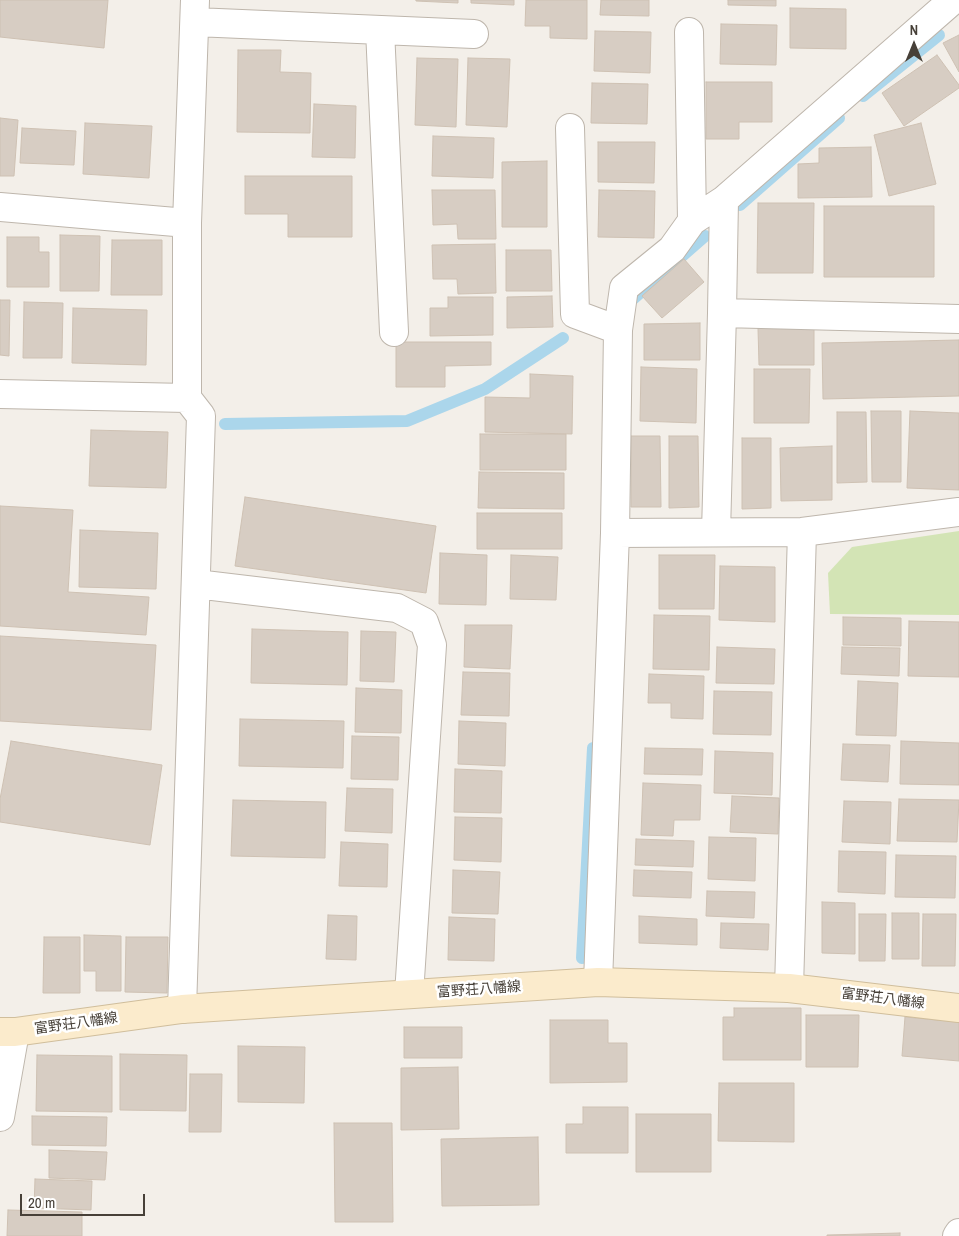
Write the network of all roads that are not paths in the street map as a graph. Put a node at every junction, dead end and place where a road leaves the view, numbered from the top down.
1 (953, 0) edge
2 (195, 11) edge
3 (380, 30) junction
4 (689, 32) dead end
5 (474, 34) dead end
6 (570, 128) dead end
7 (724, 200) junction
8 (0, 207) edge
9 (692, 221) junction
10 (187, 223) junction
11 (722, 313) junction
12 (959, 319) edge
13 (618, 330) junction
14 (394, 332) dead end
15 (0, 394) edge
16 (187, 398) junction
17 (959, 512) edge
18 (716, 532) junction
19 (802, 532) junction
20 (615, 533) junction
21 (196, 584) junction
22 (598, 982) junction
23 (789, 988) junction
24 (409, 994) junction
25 (959, 1008) edge
26 (182, 1009) junction
27 (7, 1032) edge
28 (0, 1117) edge
29 (959, 1232) edge
30 (957, 1236) edge

1 - 7 street
2 - 3 street
2 - 10 street
3 - 5 street
3 - 14 street
4 - 9 street
6 - 13 street
7 - 9 street
7 - 11 street
8 - 10 street
9 - 13 street
10 - 16 street
11 - 12 street
11 - 18 street
13 - 20 street
15 - 16 street
16 - 21 street
17 - 19 street
18 - 19 street
18 - 20 street
19 - 23 street
20 - 22 street
21 - 24 street
21 - 26 street
22 - 23 main road, 富野荘八幡線
22 - 24 main road, 富野荘八幡線
23 - 25 main road, 富野荘八幡線
24 - 26 main road, 富野荘八幡線
26 - 27 main road, 富野荘八幡線
27 - 28 street
29 - 30 street

